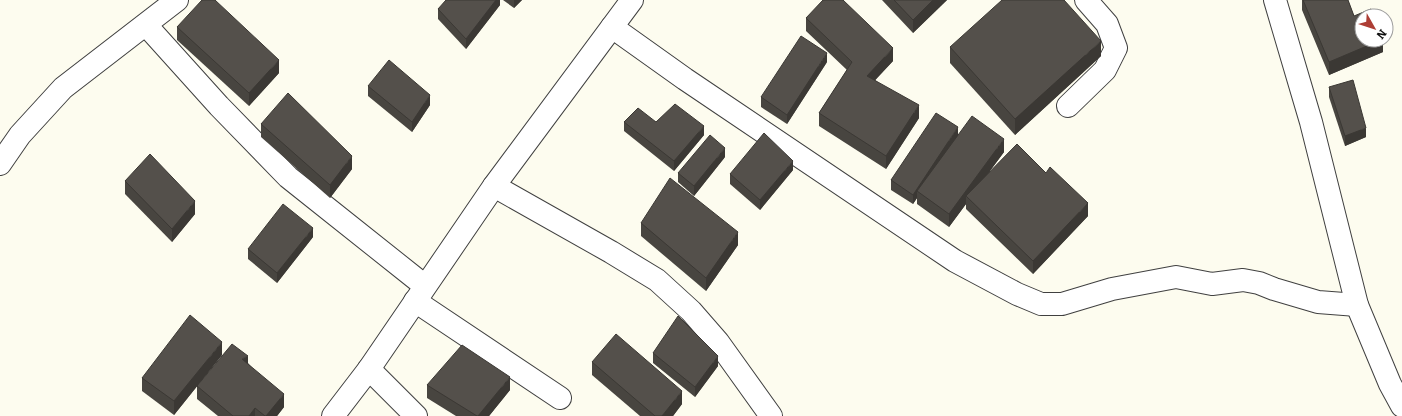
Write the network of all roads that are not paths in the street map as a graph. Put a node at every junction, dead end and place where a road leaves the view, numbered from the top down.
1 (177, 0) edge
2 (632, 0) edge
3 (1086, 0) edge
4 (1275, 0) edge
5 (146, 25) junction
6 (612, 27) junction
7 (1068, 106) dead end
8 (0, 164) edge
9 (494, 186) junction
10 (420, 294) junction
11 (1357, 304) junction
12 (369, 369) junction
13 (560, 398) dead end
14 (1402, 406) edge
15 (335, 414) edge
16 (416, 416) edge
17 (771, 416) edge

1 - 5 street
2 - 6 street
3 - 7 street
4 - 11 street
5 - 8 street
5 - 10 street
6 - 9 street
6 - 11 street
9 - 10 street
9 - 17 street
10 - 12 street
10 - 13 street
11 - 14 street
12 - 15 street
12 - 16 street

